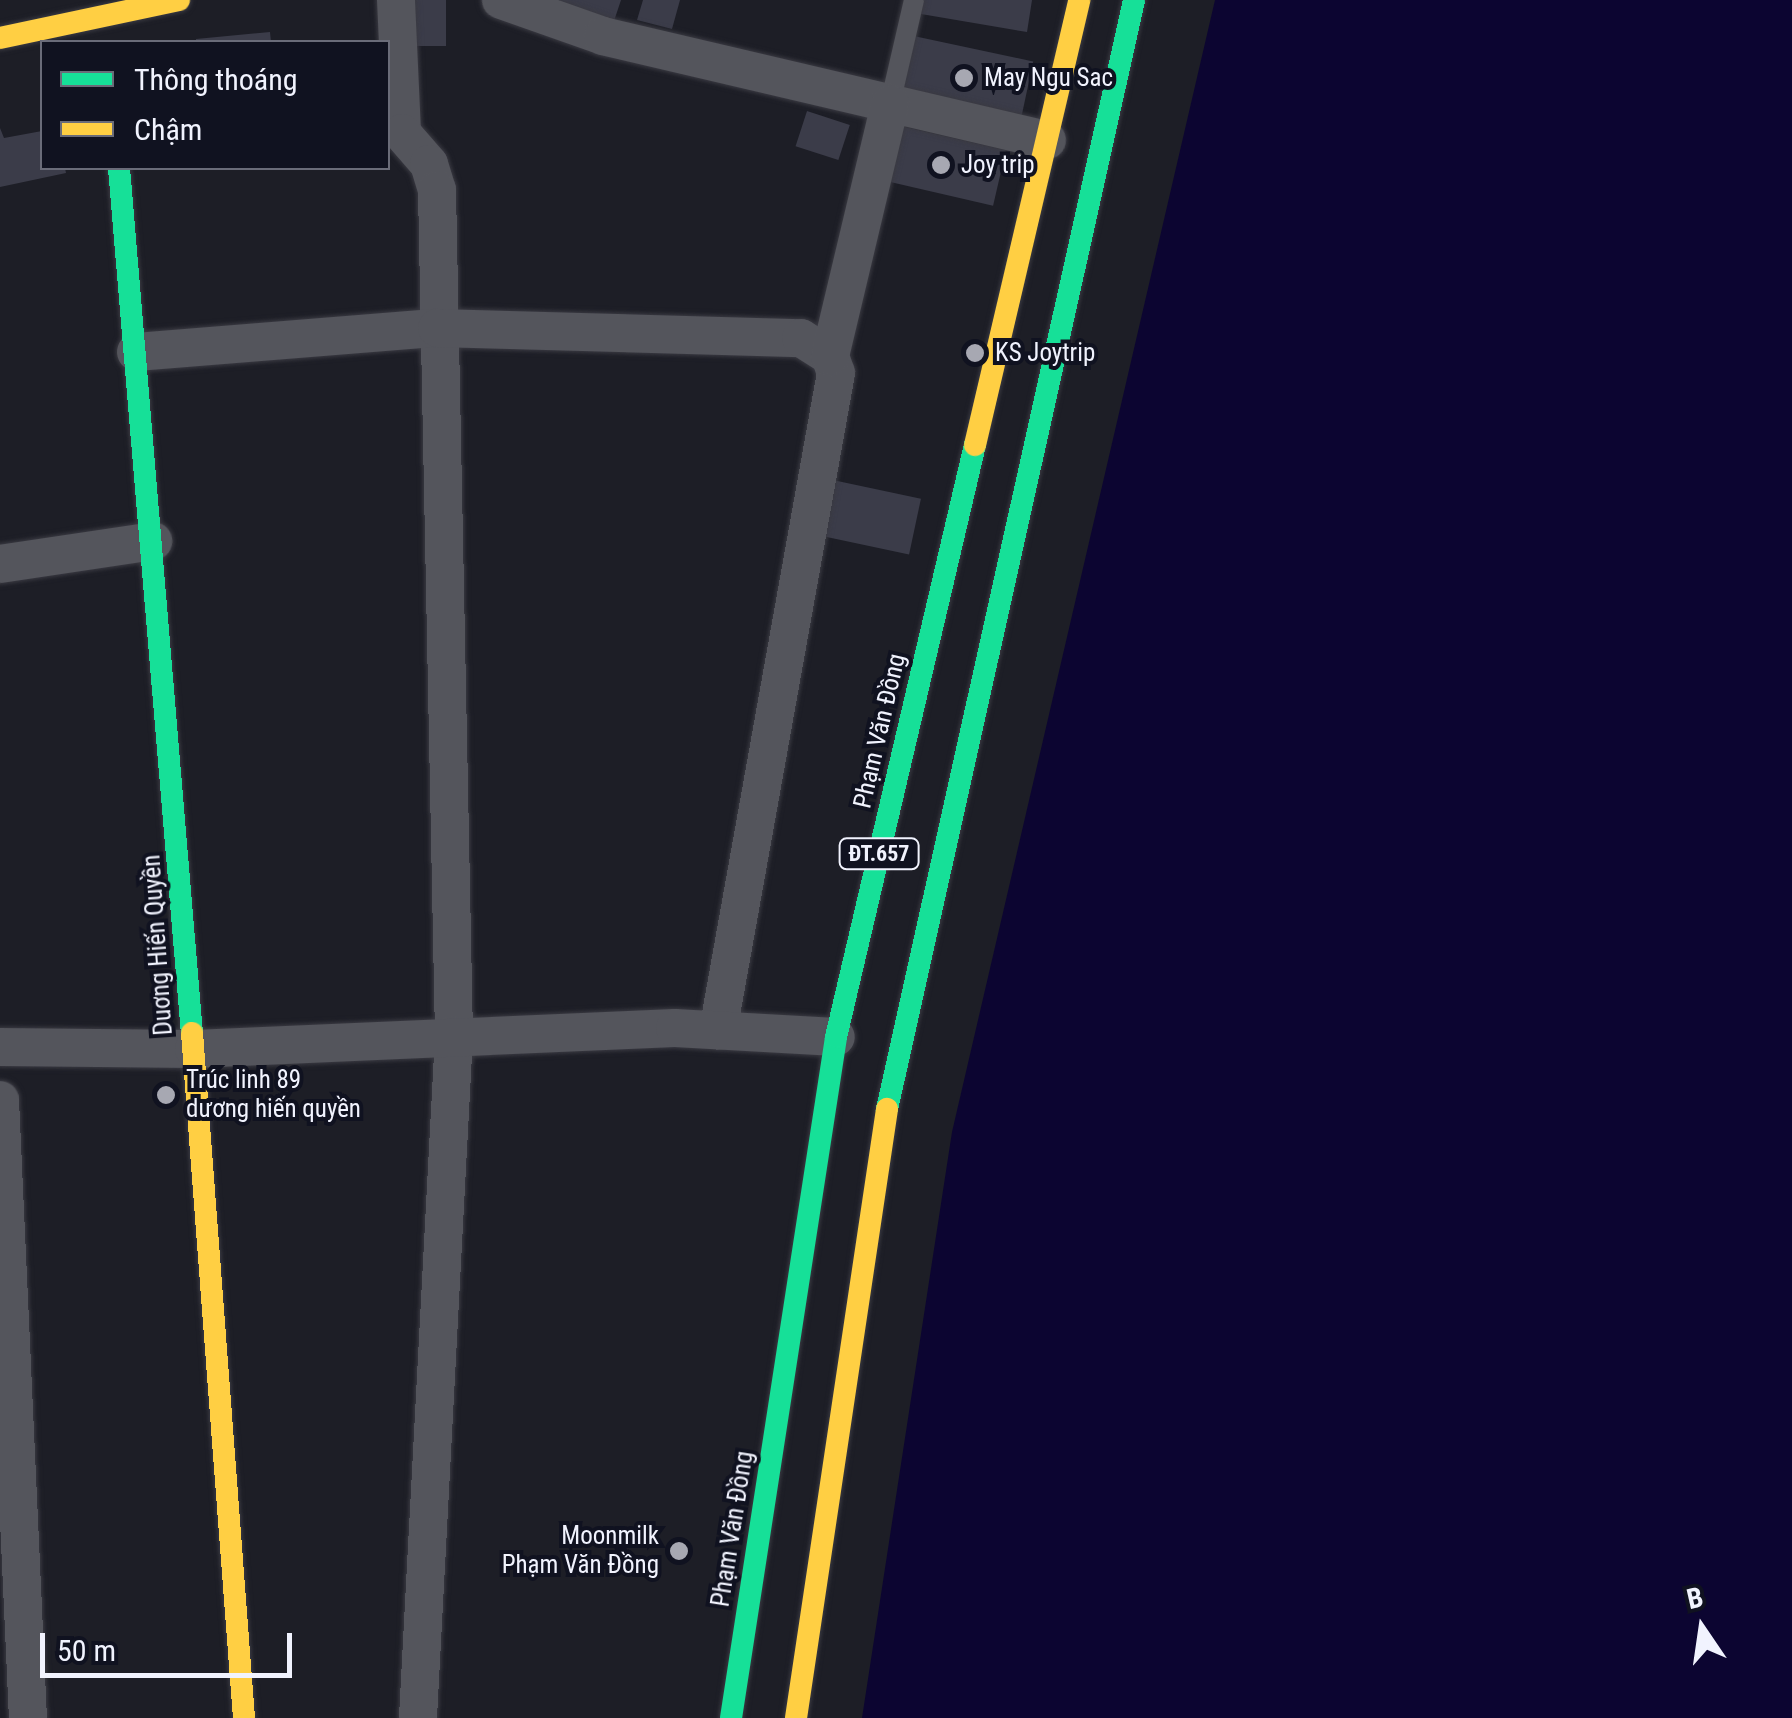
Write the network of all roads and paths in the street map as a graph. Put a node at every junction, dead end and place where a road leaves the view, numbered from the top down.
1 (180, 0) edge
2 (396, 0) edge
3 (502, 0) edge
4 (914, 0) edge
5 (1080, 0) edge
6 (1134, 0) edge
7 (113, 7) edge
8 (20, 23) edge
9 (111, 40) edge
10 (890, 104) junction
11 (1047, 140) junction
12 (119, 170) edge
13 (437, 328) junction
14 (136, 352) junction
15 (830, 356) junction
16 (153, 541) junction
17 (0, 564) edge
18 (718, 1031) junction
19 (454, 1036) junction
20 (870, 1044) junction
21 (0, 1048) edge
22 (194, 1049) junction
23 (0, 1100) edge
24 (28, 1718) edge
25 (244, 1718) edge
26 (418, 1718) edge
27 (731, 1718) edge
28 (796, 1718) edge

1 - 7 main road
2 - 13 street
3 - 10 street
4 - 10 lane
5 - 11 main road, Phạm Văn Đồng / ĐT.657
6 - 20 main road, Phạm Văn Đồng / ĐT.657
7 - 8 main road
7 - 9 main road
10 - 11 street
10 - 15 street
11 - 20 main road, Phạm Văn Đồng / ĐT.657
12 - 14 main road, Duơng Hiến Quyền
13 - 14 street
13 - 15 street
13 - 19 street
14 - 16 main road, Duơng Hiến Quyền
15 - 18 street
16 - 17 street
16 - 22 main road, Duơng Hiến Quyền
18 - 19 street
18 - 20 street
19 - 22 street
19 - 26 street
20 - 27 main road, Phạm Văn Đồng / ĐT.657
20 - 28 main road, Phạm Văn Đồng / ĐT.657
21 - 22 street
22 - 25 main road, Duơng Hiến Quyền
23 - 24 street

